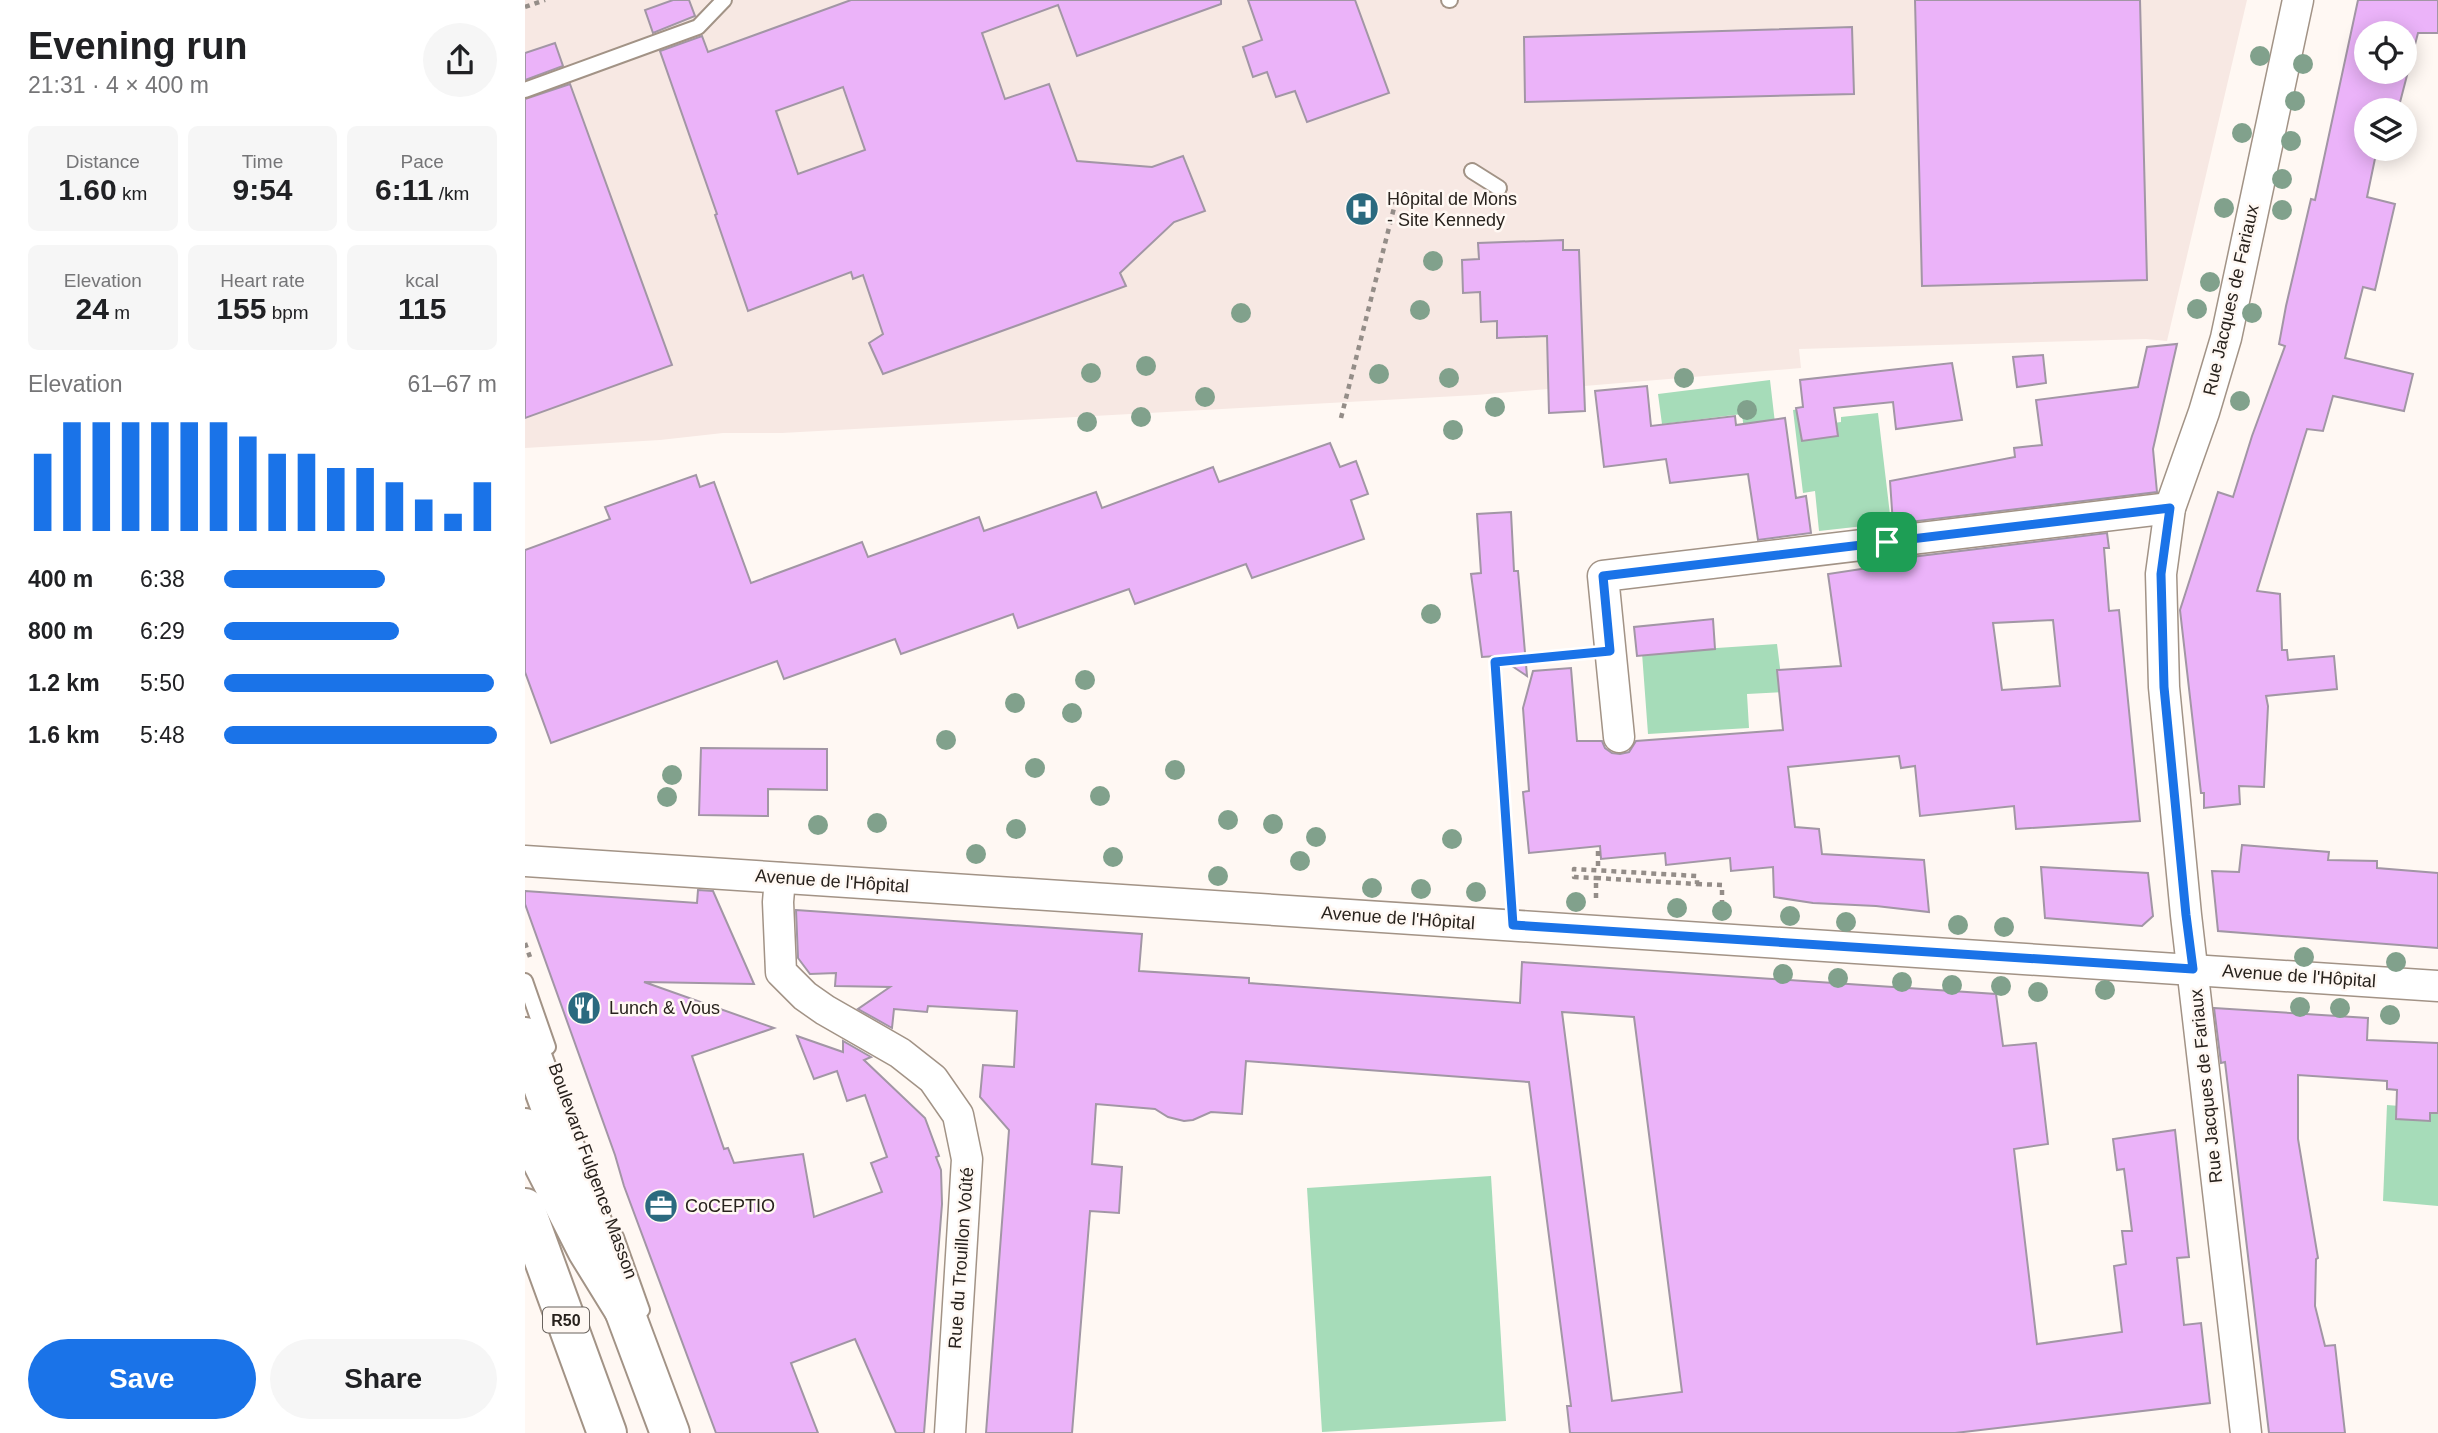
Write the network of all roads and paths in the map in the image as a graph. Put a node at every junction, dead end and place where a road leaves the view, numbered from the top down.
1 (545, 0) edge
2 (724, 0) edge
3 (2298, 0) edge
4 (525, 7) edge
5 (525, 90) edge
6 (1472, 171) dead end
7 (1499, 188) dead end
8 (1396, 200) dead end
9 (1341, 418) dead end
10 (2170, 508) junction
11 (1610, 651) junction
12 (1619, 737) dead end
13 (1598, 851) dead end
14 (525, 862) edge
15 (1598, 870) junction
16 (780, 878) junction
17 (1596, 878) junction
18 (1697, 884) junction
19 (1722, 885) dead end
20 (1513, 925) junction
21 (1595, 930) junction
22 (2193, 969) junction
23 (525, 981) edge
24 (2438, 986) edge
25 (539, 1049) edge
26 (525, 1128) edge
27 (525, 1208) edge
28 (610, 1221) dead end
29 (635, 1316) junction
30 (653, 1351) dead end
31 (607, 1433) edge
32 (670, 1433) edge
33 (950, 1433) edge
34 (2246, 1433) edge

1 - 4 path
2 - 5 lane
3 - 10 street, Rue Jacques de Fariaux
6 - 7 lane
8 - 9 path
10 - 11 street
10 - 22 street, Rue Jacques de Fariaux
11 - 12 street
11 - 20 path
13 - 15 path
14 - 16 street, Avenue de l'Hôpital
15 - 17 path
15 - 18 path
16 - 20 street, Avenue de l'Hôpital
16 - 33 street, Rue du Trouillon Voûté
17 - 18 path
17 - 21 path
18 - 19 path
20 - 21 street, Avenue de l'Hôpital
21 - 22 street, Avenue de l'Hôpital
22 - 24 street, Avenue de l'Hôpital
22 - 34 street, Rue Jacques de Fariaux
23 - 25 lane, Boulevard Fulgence Masson
25 - 29 main road, Boulevard Fulgence Masson
26 - 29 main road
27 - 31 main road, R50
28 - 29 lane, Boulevard Fulgence Masson
29 - 30 lane, Boulevard Fulgence Masson
29 - 32 main road

